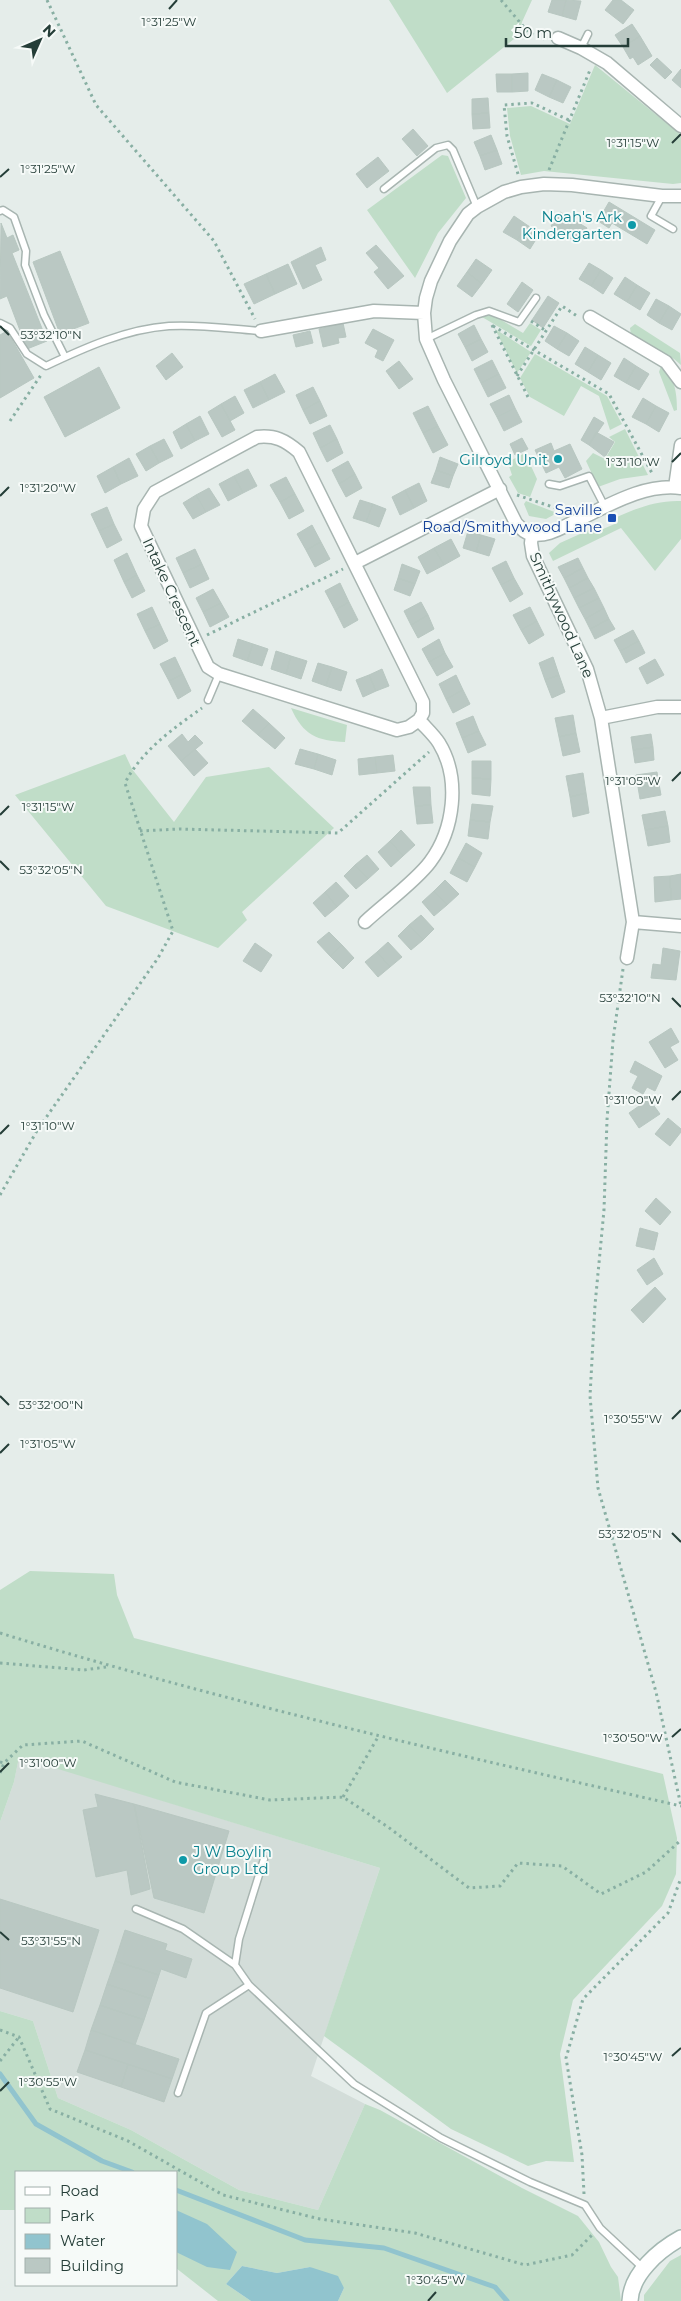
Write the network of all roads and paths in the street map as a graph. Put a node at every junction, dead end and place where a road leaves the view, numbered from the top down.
1 (47, 0) edge
2 (500, 0) edge
3 (588, 34) dead end
4 (558, 38) joint
5 (582, 48) junction
6 (595, 55) junction
7 (569, 120) junction
8 (681, 126) edge
9 (544, 184) junction
10 (521, 187) junction
11 (384, 188) dead end
12 (662, 196) junction
13 (681, 196) edge
14 (477, 207) junction
15 (0, 211) edge
16 (673, 229) dead end
17 (536, 298) dead end
18 (424, 313) junction
19 (476, 315) junction
20 (590, 316) joint
21 (524, 317) junction
22 (0, 323) edge
23 (492, 325) junction
24 (261, 331) junction
25 (546, 331) junction
26 (426, 339) junction
27 (534, 351) junction
28 (65, 357) junction
29 (46, 366) junction
30 (517, 376) junction
31 (681, 382) edge
32 (528, 400) dead end
33 (10, 422) dead end
34 (681, 445) edge
35 (549, 484) dead end
36 (678, 487) edge
37 (656, 488) junction
38 (500, 489) junction
39 (605, 507) junction
40 (583, 517) junction
41 (532, 535) junction
42 (355, 563) junction
43 (195, 641) junction
44 (220, 674) junction
45 (208, 700) joint
46 (681, 707) edge
47 (601, 718) junction
48 (419, 720) junction
49 (439, 743) junction
50 (140, 831) junction
51 (365, 922) dead end
52 (634, 922) junction
53 (681, 926) edge
54 (626, 958) joint
55 (0, 1195) edge
56 (0, 1633) edge
57 (0, 1664) edge
58 (109, 1667) junction
59 (378, 1737) junction
60 (2, 1762) edge
61 (0, 1773) edge
62 (343, 1796) junction
63 (681, 1806) edge
64 (681, 1840) edge
65 (264, 1858) dead end
66 (681, 1878) edge
67 (136, 1910) dead end
68 (235, 1965) junction
69 (249, 1985) junction
70 (0, 2030) edge
71 (19, 2037) junction
72 (0, 2061) edge
73 (178, 2094) dead end
74 (585, 2205) junction
75 (600, 2228) junction
76 (681, 2238) edge
77 (644, 2269) junction
78 (630, 2301) edge

1 - 24 path
2 - 4 path
3 - 5 lane
4 - 5 street
5 - 6 street
6 - 7 path
6 - 8 street
7 - 9 path
7 - 10 path
9 - 10 street, Smithywood Lane
9 - 12 street, Smithywood Lane
10 - 14 street, Smithywood Lane
11 - 14 lane
12 - 13 street, Smithywood Lane
12 - 16 lane
14 - 18 street, Smithywood Lane
15 - 28 lane
17 - 21 lane
18 - 24 street
18 - 26 street, Smithywood Lane
19 - 21 lane
19 - 23 path
19 - 26 lane
20 - 25 path
20 - 31 street
21 - 25 path
22 - 29 lane
23 - 27 path
23 - 30 path
24 - 28 lane
25 - 27 path
26 - 38 street, Smithywood Lane
27 - 30 path
27 - 37 path
28 - 29 lane
29 - 33 path
30 - 32 path
34 - 36 street
35 - 39 lane
36 - 37 street
37 - 39 street
38 - 40 path
38 - 41 street, Smithywood Lane
38 - 42 street
39 - 40 street
40 - 41 street
41 - 47 street, Smithywood Lane
42 - 43 path
42 - 43 street, Intake Crescent
42 - 48 street, Intake Crescent
43 - 44 street, Intake Crescent
44 - 45 lane
44 - 48 street, Intake Crescent
45 - 50 path
46 - 47 street
47 - 52 street, Smithywood Lane
48 - 49 street
49 - 50 path
49 - 51 street
50 - 55 path
52 - 53 street
52 - 54 street, Smithywood Lane
54 - 63 path
56 - 58 path
57 - 58 path
58 - 59 path
59 - 62 path
59 - 63 path
60 - 61 path
60 - 62 path
62 - 64 path
65 - 68 lane
66 - 74 path
67 - 68 lane
68 - 69 lane
69 - 73 lane
69 - 74 lane
70 - 71 path
71 - 72 path
71 - 75 path
74 - 75 lane
75 - 77 lane
76 - 77 street
77 - 78 street

